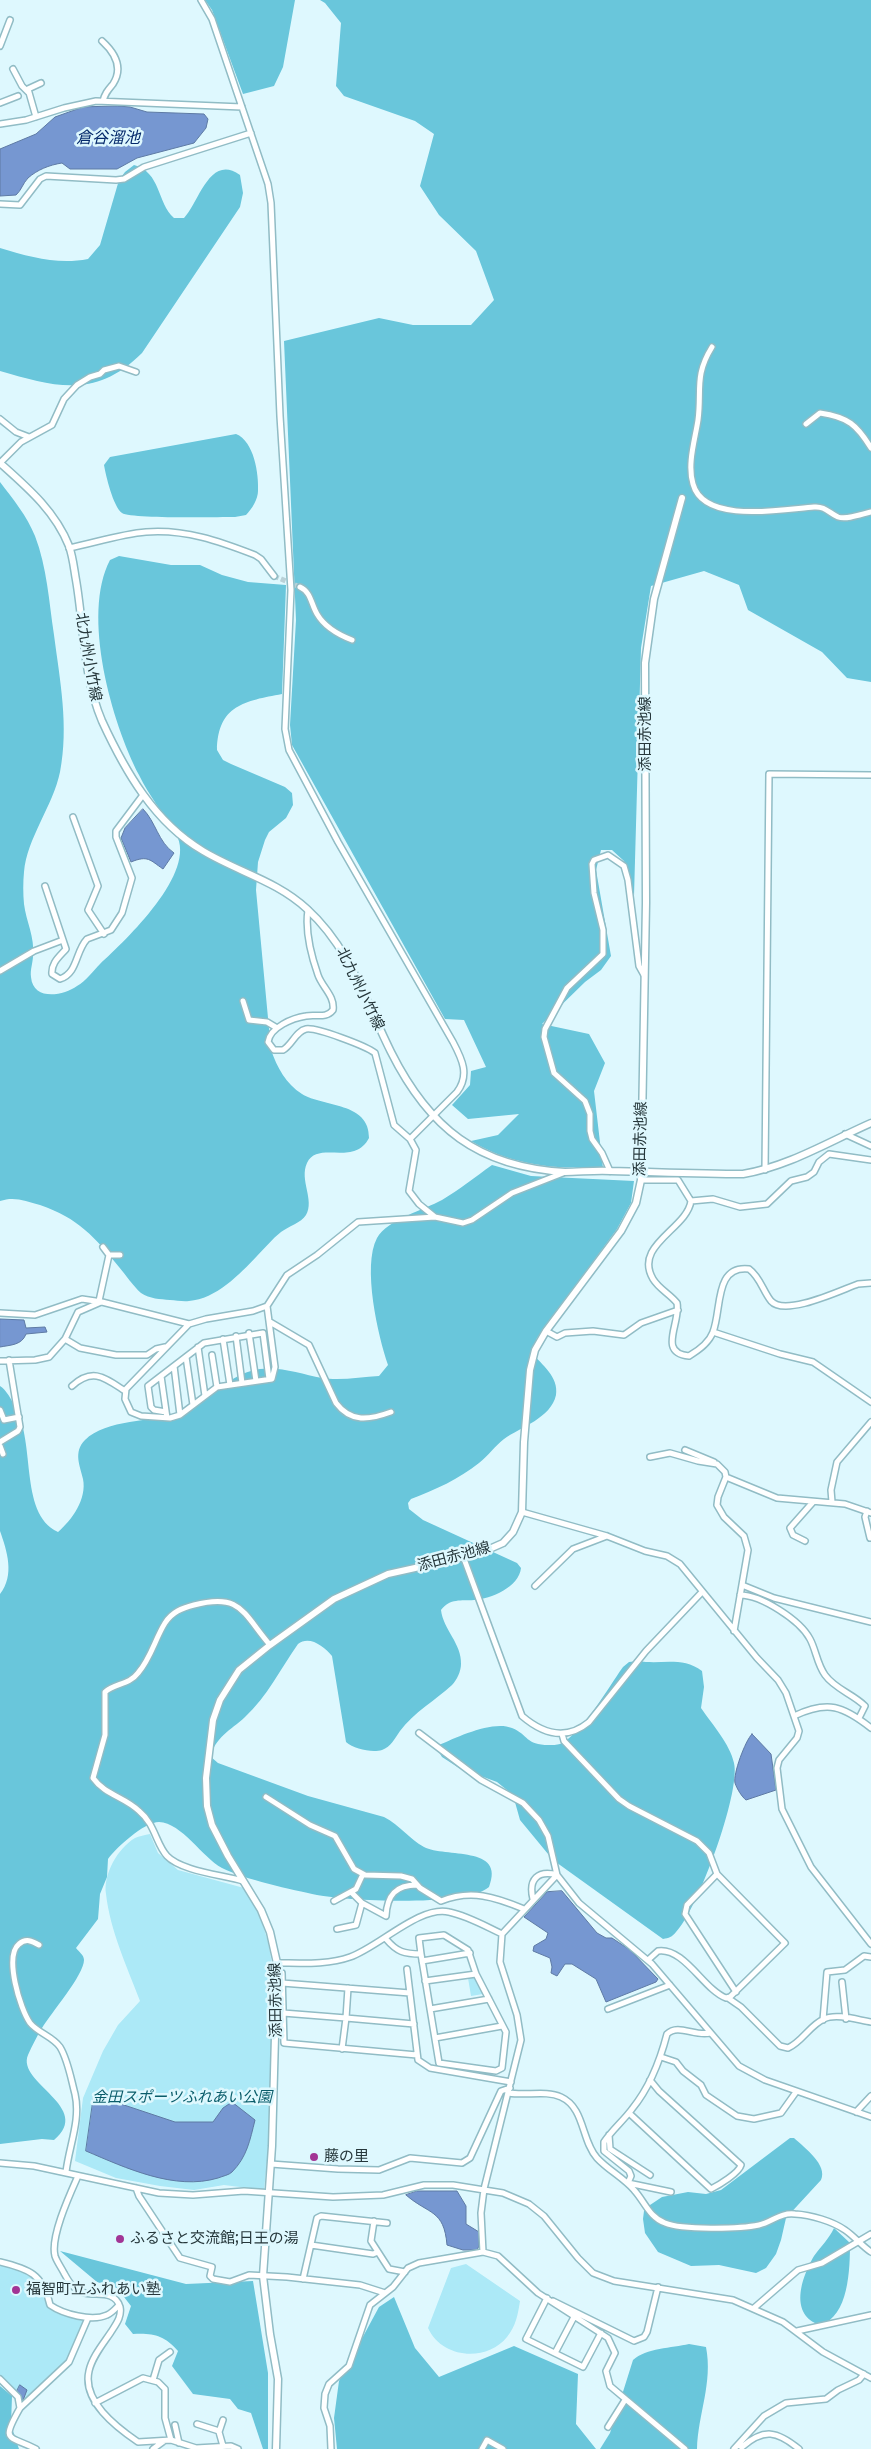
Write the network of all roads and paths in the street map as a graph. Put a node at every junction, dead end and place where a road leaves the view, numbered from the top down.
1 (201, 0) edge
2 (10, 20) dead end
3 (102, 41) dead end
4 (0, 46) edge
5 (13, 69) dead end
6 (41, 83) dead end
7 (28, 92) junction
8 (18, 96) dead end
9 (103, 101) junction
10 (0, 103) edge
11 (242, 107) junction
12 (36, 117) junction
13 (0, 124) edge
14 (251, 133) junction
15 (0, 204) edge
16 (712, 347) dead end
17 (136, 372) dead end
18 (0, 419) edge
19 (806, 424) dead end
20 (30, 438) junction
21 (871, 448) edge
22 (0, 463) edge
23 (682, 498) dead end
24 (871, 512) edge
25 (69, 548) junction
26 (274, 576) tunnel mouth
27 (300, 586) tunnel mouth
28 (352, 640) dead end
29 (871, 775) edge
30 (143, 795) junction
31 (73, 817) dead end
32 (45, 886) dead end
33 (308, 910) junction
34 (104, 934) junction
35 (62, 940) junction
36 (0, 971) edge
37 (644, 976) junction
38 (243, 1001) dead end
39 (277, 1028) junction
40 (433, 1116) junction
41 (871, 1123) edge
42 (845, 1134) junction
43 (410, 1139) junction
44 (871, 1146) edge
45 (871, 1160) edge
46 (765, 1170) junction
47 (610, 1171) junction
48 (565, 1172) junction
49 (641, 1176) junction
50 (691, 1201) junction
51 (435, 1217) junction
52 (103, 1247) dead end
53 (109, 1255) junction
54 (120, 1255) dead end
55 (871, 1283) edge
56 (100, 1302) junction
57 (267, 1306) junction
58 (678, 1310) junction
59 (0, 1314) edge
60 (270, 1322) junction
61 (189, 1324) junction
62 (546, 1330) junction
63 (713, 1332) junction
64 (249, 1334) junction
65 (236, 1336) junction
66 (65, 1339) junction
67 (223, 1339) junction
68 (198, 1347) junction
69 (166, 1348) junction
70 (212, 1355) dead end
71 (186, 1357) junction
72 (10, 1360) junction
73 (0, 1361) edge
74 (174, 1366) junction
75 (161, 1376) junction
76 (269, 1379) junction
77 (256, 1381) junction
78 (242, 1383) junction
79 (230, 1385) junction
80 (72, 1386) dead end
81 (217, 1387) junction
82 (125, 1391) junction
83 (205, 1396) junction
84 (871, 1402) edge
85 (194, 1405) junction
86 (0, 1410) edge
87 (391, 1412) dead end
88 (166, 1415) junction
89 (180, 1415) junction
90 (19, 1417) junction
91 (871, 1422) edge
92 (0, 1442) edge
93 (0, 1446) edge
94 (685, 1450) dead end
95 (3, 1454) dead end
96 (650, 1457) dead end
97 (717, 1464) junction
98 (726, 1477) junction
99 (813, 1502) junction
100 (832, 1502) junction
101 (522, 1512) junction
102 (869, 1512) edge
103 (607, 1536) junction
104 (870, 1538) edge
105 (805, 1541) dead end
106 (463, 1556) junction
107 (742, 1585) junction
108 (535, 1586) dead end
109 (702, 1592) junction
110 (740, 1595) junction
111 (871, 1622) edge
112 (734, 1631) junction
113 (270, 1645) junction
114 (794, 1716) junction
115 (858, 1718) junction
116 (871, 1728) edge
117 (419, 1734) dead end
118 (562, 1734) junction
119 (266, 1797) dead end
120 (363, 1874) junction
121 (717, 1874) junction
122 (557, 1875) junction
123 (243, 1881) junction
124 (417, 1885) junction
125 (352, 1893) junction
126 (533, 1899) junction
127 (334, 1901) dead end
128 (362, 1903) junction
129 (524, 1909) junction
130 (337, 1929) dead end
131 (502, 1934) junction
132 (386, 1939) junction
133 (871, 1944) edge
134 (40, 1945) dead end
135 (470, 1953) junction
136 (421, 1954) junction
137 (871, 1957) edge
138 (648, 1960) junction
139 (422, 1961) junction
140 (277, 1963) junction
141 (407, 1969) dead end
142 (282, 1973) dead end
143 (476, 1974) junction
144 (425, 1981) junction
145 (842, 1982) dead end
146 (282, 1983) junction
147 (670, 1985) junction
148 (348, 1988) junction
149 (736, 1992) junction
150 (410, 1993) junction
151 (728, 1998) junction
152 (489, 2000) junction
153 (280, 2002) junction
154 (430, 2009) junction
155 (608, 2009) dead end
156 (283, 2013) junction
157 (346, 2018) junction
158 (846, 2019) junction
159 (823, 2020) junction
160 (871, 2022) edge
161 (414, 2024) junction
162 (502, 2026) junction
163 (710, 2033) junction
164 (435, 2038) junction
165 (342, 2048) junction
166 (417, 2055) junction
167 (661, 2057) junction
168 (463, 2066) junction
169 (462, 2074) junction
170 (650, 2080) junction
171 (510, 2088) junction
172 (796, 2092) junction
173 (871, 2096) edge
174 (856, 2112) junction
175 (629, 2113) junction
176 (871, 2117) edge
177 (608, 2135) junction
178 (0, 2162) edge
179 (271, 2164) junction
180 (66, 2172) junction
181 (650, 2175) dead end
182 (78, 2176) junction
183 (628, 2183) junction
184 (136, 2188) junction
185 (484, 2189) junction
186 (268, 2192) junction
187 (671, 2192) dead end
188 (374, 2221) junction
189 (387, 2223) dead end
190 (871, 2234) edge
191 (859, 2243) junction
192 (311, 2245) junction
193 (378, 2252) junction
194 (482, 2252) junction
195 (871, 2252) edge
196 (0, 2262) edge
197 (405, 2272) junction
198 (263, 2276) junction
199 (303, 2279) junction
200 (658, 2287) junction
201 (385, 2293) junction
202 (548, 2298) junction
203 (119, 2305) junction
204 (754, 2308) junction
205 (871, 2315) edge
206 (574, 2317) junction
207 (88, 2318) junction
208 (798, 2331) junction
209 (601, 2333) junction
210 (170, 2352) dead end
211 (555, 2353) junction
212 (864, 2374) junction
213 (871, 2378) edge
214 (0, 2379) edge
215 (152, 2380) junction
216 (625, 2400) junction
217 (95, 2402) junction
218 (20, 2408) junction
219 (223, 2420) dead end
220 (197, 2424) dead end
221 (175, 2426) dead end
222 (608, 2427) dead end
223 (219, 2431) junction
224 (171, 2440) junction
225 (164, 2441) junction
226 (179, 2443) junction
227 (223, 2446) junction
228 (736, 2447) edge
229 (36, 2449) edge
230 (153, 2449) edge
231 (238, 2449) edge
232 (276, 2449) edge
233 (332, 2449) edge
234 (482, 2449) edge
235 (503, 2449) edge
236 (685, 2449) edge
237 (799, 2449) edge

1 - 11 street
2 - 4 street
3 - 9 street
5 - 7 street
6 - 7 street
7 - 12 street
8 - 10 street
9 - 11 street
9 - 12 street
11 - 14 street
12 - 13 street
14 - 15 street
14 - 40 street
16 - 24 street
17 - 20 street
18 - 20 street
19 - 21 street
20 - 22 street
22 - 25 main road, 北九州小竹線
23 - 37 main road, 添田赤池線
25 - 26 street
25 - 30 main road, 北九州小竹線
27 - 28 street
29 - 46 street
30 - 33 main road, 北九州小竹線
30 - 34 street
31 - 34 street
32 - 35 street
33 - 39 street
33 - 40 main road, 北九州小竹線
34 - 35 street
35 - 36 street
37 - 47 street
37 - 49 main road, 添田赤池線
38 - 39 street
39 - 43 street
40 - 43 street
40 - 48 main road, 北九州小竹線
41 - 42 main road, 北九州小竹線
42 - 44 street
42 - 46 main road, 北九州小竹線
43 - 51 street
45 - 50 street
46 - 49 main road, 北九州小竹線
47 - 48 main road, 北九州小竹線
47 - 49 main road, 北九州小竹線
48 - 51 street
49 - 50 street
49 - 62 main road, 添田赤池線
50 - 58 street
51 - 57 street
52 - 53 street
53 - 54 street
53 - 56 street
55 - 63 street
56 - 59 street
56 - 61 street
56 - 66 street
57 - 60 street
57 - 61 street
58 - 62 street
58 - 63 street
60 - 76 street
60 - 87 street
61 - 69 street
62 - 101 main road, 添田赤池線
63 - 84 street
64 - 65 street
64 - 76 street
64 - 77 street
65 - 67 street
65 - 78 street
66 - 69 street
66 - 72 street
67 - 68 street
67 - 79 street
68 - 71 street
68 - 83 street
69 - 82 street
70 - 81 street
71 - 74 street
71 - 85 street
72 - 73 street
72 - 90 street
74 - 75 street
74 - 89 street
75 - 88 street
75 - 88 street
76 - 77 street
77 - 78 street
78 - 79 street
79 - 81 street
80 - 82 street
81 - 83 street
82 - 88 street
83 - 85 street
85 - 89 street
86 - 90 street
88 - 89 street
90 - 92 street
91 - 100 street
93 - 95 street
94 - 97 street
96 - 97 street
97 - 98 street
98 - 99 street
98 - 107 street
99 - 100 street
99 - 105 street
100 - 102 street
101 - 103 street
101 - 106 main road, 添田赤池線
102 - 104 street
103 - 108 street
103 - 109 street
106 - 113 main road, 添田赤池線
106 - 118 street
107 - 110 street
107 - 111 street
109 - 112 street
109 - 118 street
110 - 112 street
110 - 115 street
112 - 114 street
113 - 123 main road, 添田赤池線
113 - 123 street
114 - 115 street
114 - 133 street
115 - 116 street
117 - 122 street
118 - 121 street
119 - 120 street
120 - 124 street
120 - 125 street
121 - 149 street
121 - 149 street
122 - 126 street
122 - 126 street
122 - 138 street
123 - 140 main road, 添田赤池線
124 - 128 street
124 - 129 street
125 - 127 street
125 - 128 street
126 - 129 street
128 - 130 street
129 - 131 street
131 - 132 street
131 - 171 street
132 - 136 street
132 - 140 street
134 - 180 street
135 - 136 street
135 - 139 street
135 - 143 street
136 - 139 street
137 - 159 street
138 - 147 street
138 - 151 street
139 - 144 street
140 - 153 main road, 添田赤池線
141 - 150 street
142 - 146 street
143 - 144 street
143 - 152 street
144 - 154 street
145 - 158 street
146 - 148 street
146 - 153 street
147 - 155 street
147 - 163 street
148 - 150 street
148 - 157 street
149 - 151 street
150 - 161 street
151 - 159 street
152 - 154 street
152 - 162 street
153 - 156 street
153 - 179 main road, 添田赤池線
154 - 164 street
156 - 157 street
156 - 165 street
157 - 161 street
157 - 165 street
158 - 159 street
158 - 160 street
161 - 166 street
162 - 164 street
162 - 168 street
163 - 167 street
163 - 172 street
164 - 168 street
165 - 166 street
166 - 169 street
167 - 170 street
167 - 172 street
168 - 169 street
169 - 171 street
170 - 175 street
170 - 175 street
171 - 179 street
171 - 183 street
171 - 185 street
172 - 174 street
173 - 174 street
174 - 176 street
175 - 177 street
177 - 181 street
177 - 183 street
178 - 180 street
179 - 186 main road, 添田赤池線
180 - 182 street
182 - 184 street
182 - 203 street
183 - 187 street
183 - 191 street
184 - 186 street
184 - 198 street
185 - 186 street
185 - 194 street
185 - 200 street
186 - 198 main road, 添田赤池線
188 - 189 street
188 - 192 street
188 - 193 street
190 - 191 street
191 - 195 street
191 - 204 street
192 - 193 street
192 - 199 street
193 - 197 street
194 - 197 street
194 - 202 street
196 - 207 street
197 - 201 street
198 - 199 street
198 - 232 main road, 添田赤池線
199 - 201 street
200 - 202 street
200 - 204 street
201 - 233 street
202 - 206 street
202 - 211 street
203 - 207 street
203 - 217 street
204 - 208 street
205 - 208 street
206 - 209 street
206 - 211 street
207 - 218 street
208 - 212 street
209 - 211 street
209 - 216 street
210 - 215 street
212 - 213 street
212 - 228 street
214 - 218 street
215 - 217 street
215 - 224 street
216 - 222 street
216 - 236 street
217 - 225 street
218 - 229 street
219 - 223 street
220 - 223 street
221 - 226 street
223 - 227 street
224 - 225 street
224 - 226 street
225 - 230 street
226 - 227 street
227 - 231 street
228 - 237 street
234 - 235 street

